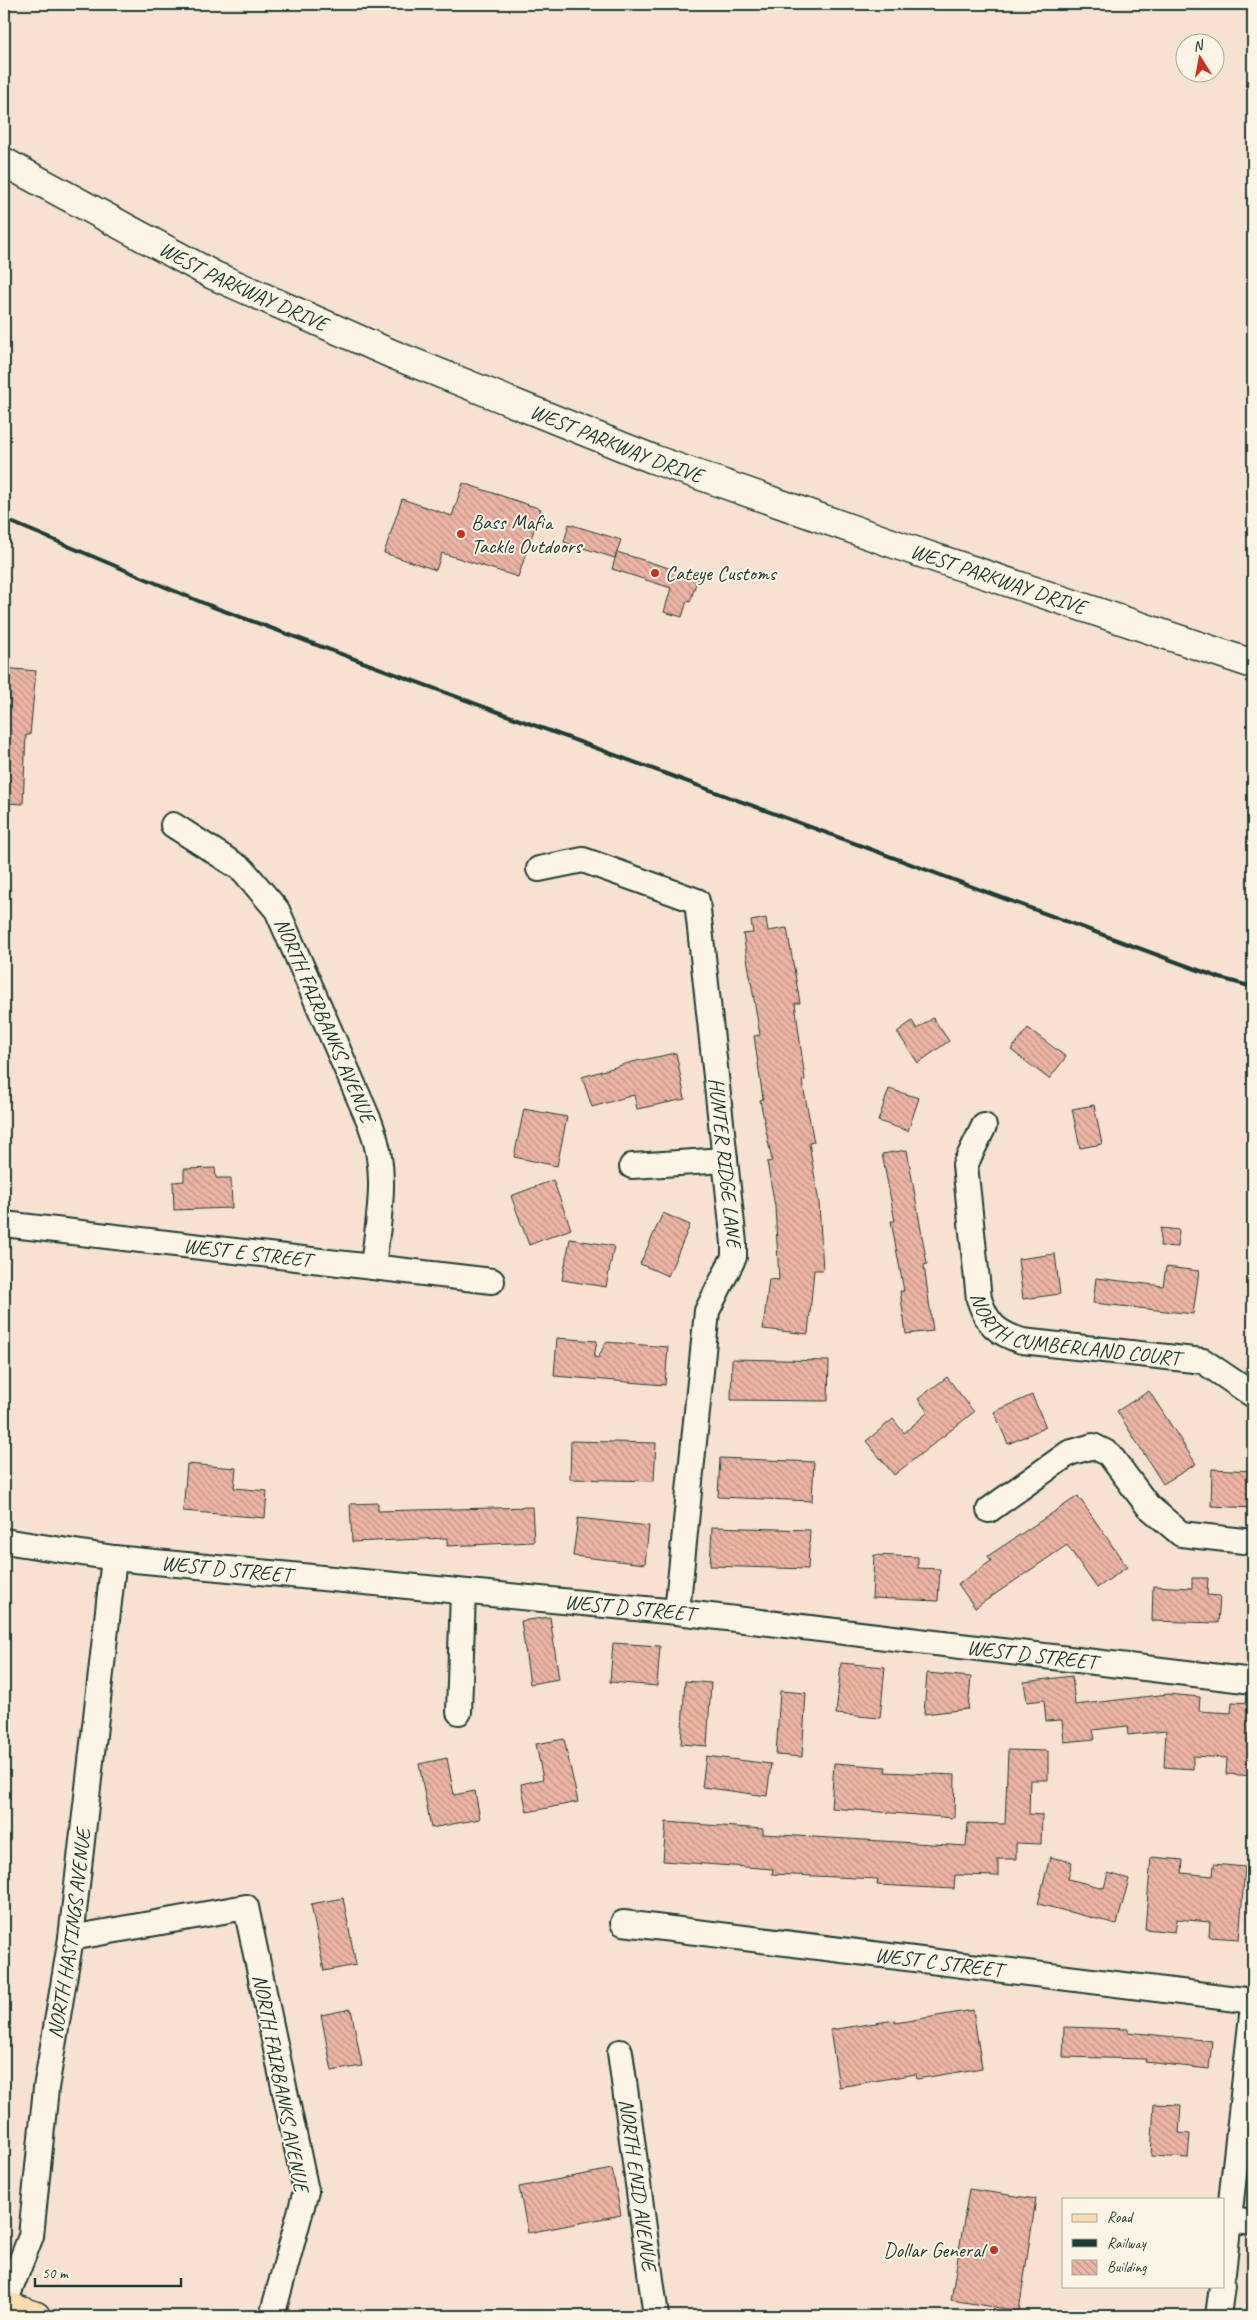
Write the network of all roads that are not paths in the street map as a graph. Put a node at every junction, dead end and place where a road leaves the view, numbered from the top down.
1 (4, 162) edge
2 (1253, 664) edge
3 (173, 825) dead end
4 (538, 869) dead end
5 (984, 1126) dead end
6 (725, 1160) junction
7 (632, 1166) dead end
8 (4, 1224) edge
9 (373, 1266) junction
10 (492, 1281) dead end
11 (1253, 1395) edge
12 (989, 1510) dead end
13 (4, 1542) edge
14 (1253, 1542) edge
15 (114, 1558) junction
16 (463, 1592) junction
17 (677, 1612) junction
18 (1253, 1681) edge
19 (459, 1712) dead end
20 (623, 1923) dead end
21 (71, 1938) junction
22 (1253, 2001) edge
23 (1253, 2006) edge
24 (620, 2052) dead end
25 (1230, 2220) junction
26 (1253, 2223) edge
27 (1224, 2265) edge
28 (1222, 2288) edge
29 (4, 2305) edge
30 (36, 2316) edge
31 (272, 2316) edge
32 (656, 2316) edge
33 (1218, 2316) edge

1 - 2 main road, WEST PARKWAY DRIVE
3 - 9 street, NORTH FAIRBANKS AVENUE
4 - 6 street, HUNTER RIDGE LANE
5 - 11 street, NORTH CUMBERLAND COURT
6 - 7 street
6 - 17 street, HUNTER RIDGE LANE
8 - 9 street, WEST E STREET
9 - 10 street, WEST E STREET
12 - 14 street
13 - 15 street, WEST D STREET
15 - 16 street, WEST D STREET
15 - 21 street, NORTH HASTINGS AVENUE
16 - 17 street, WEST D STREET
16 - 19 street
17 - 18 street, WEST D STREET
20 - 22 street, WEST C STREET
21 - 29 street, NORTH HASTINGS AVENUE
21 - 31 street, NORTH FAIRBANKS AVENUE
23 - 25 street
24 - 32 street, NORTH ENID AVENUE
25 - 26 street
25 - 27 street
28 - 33 street
29 - 30 main road

